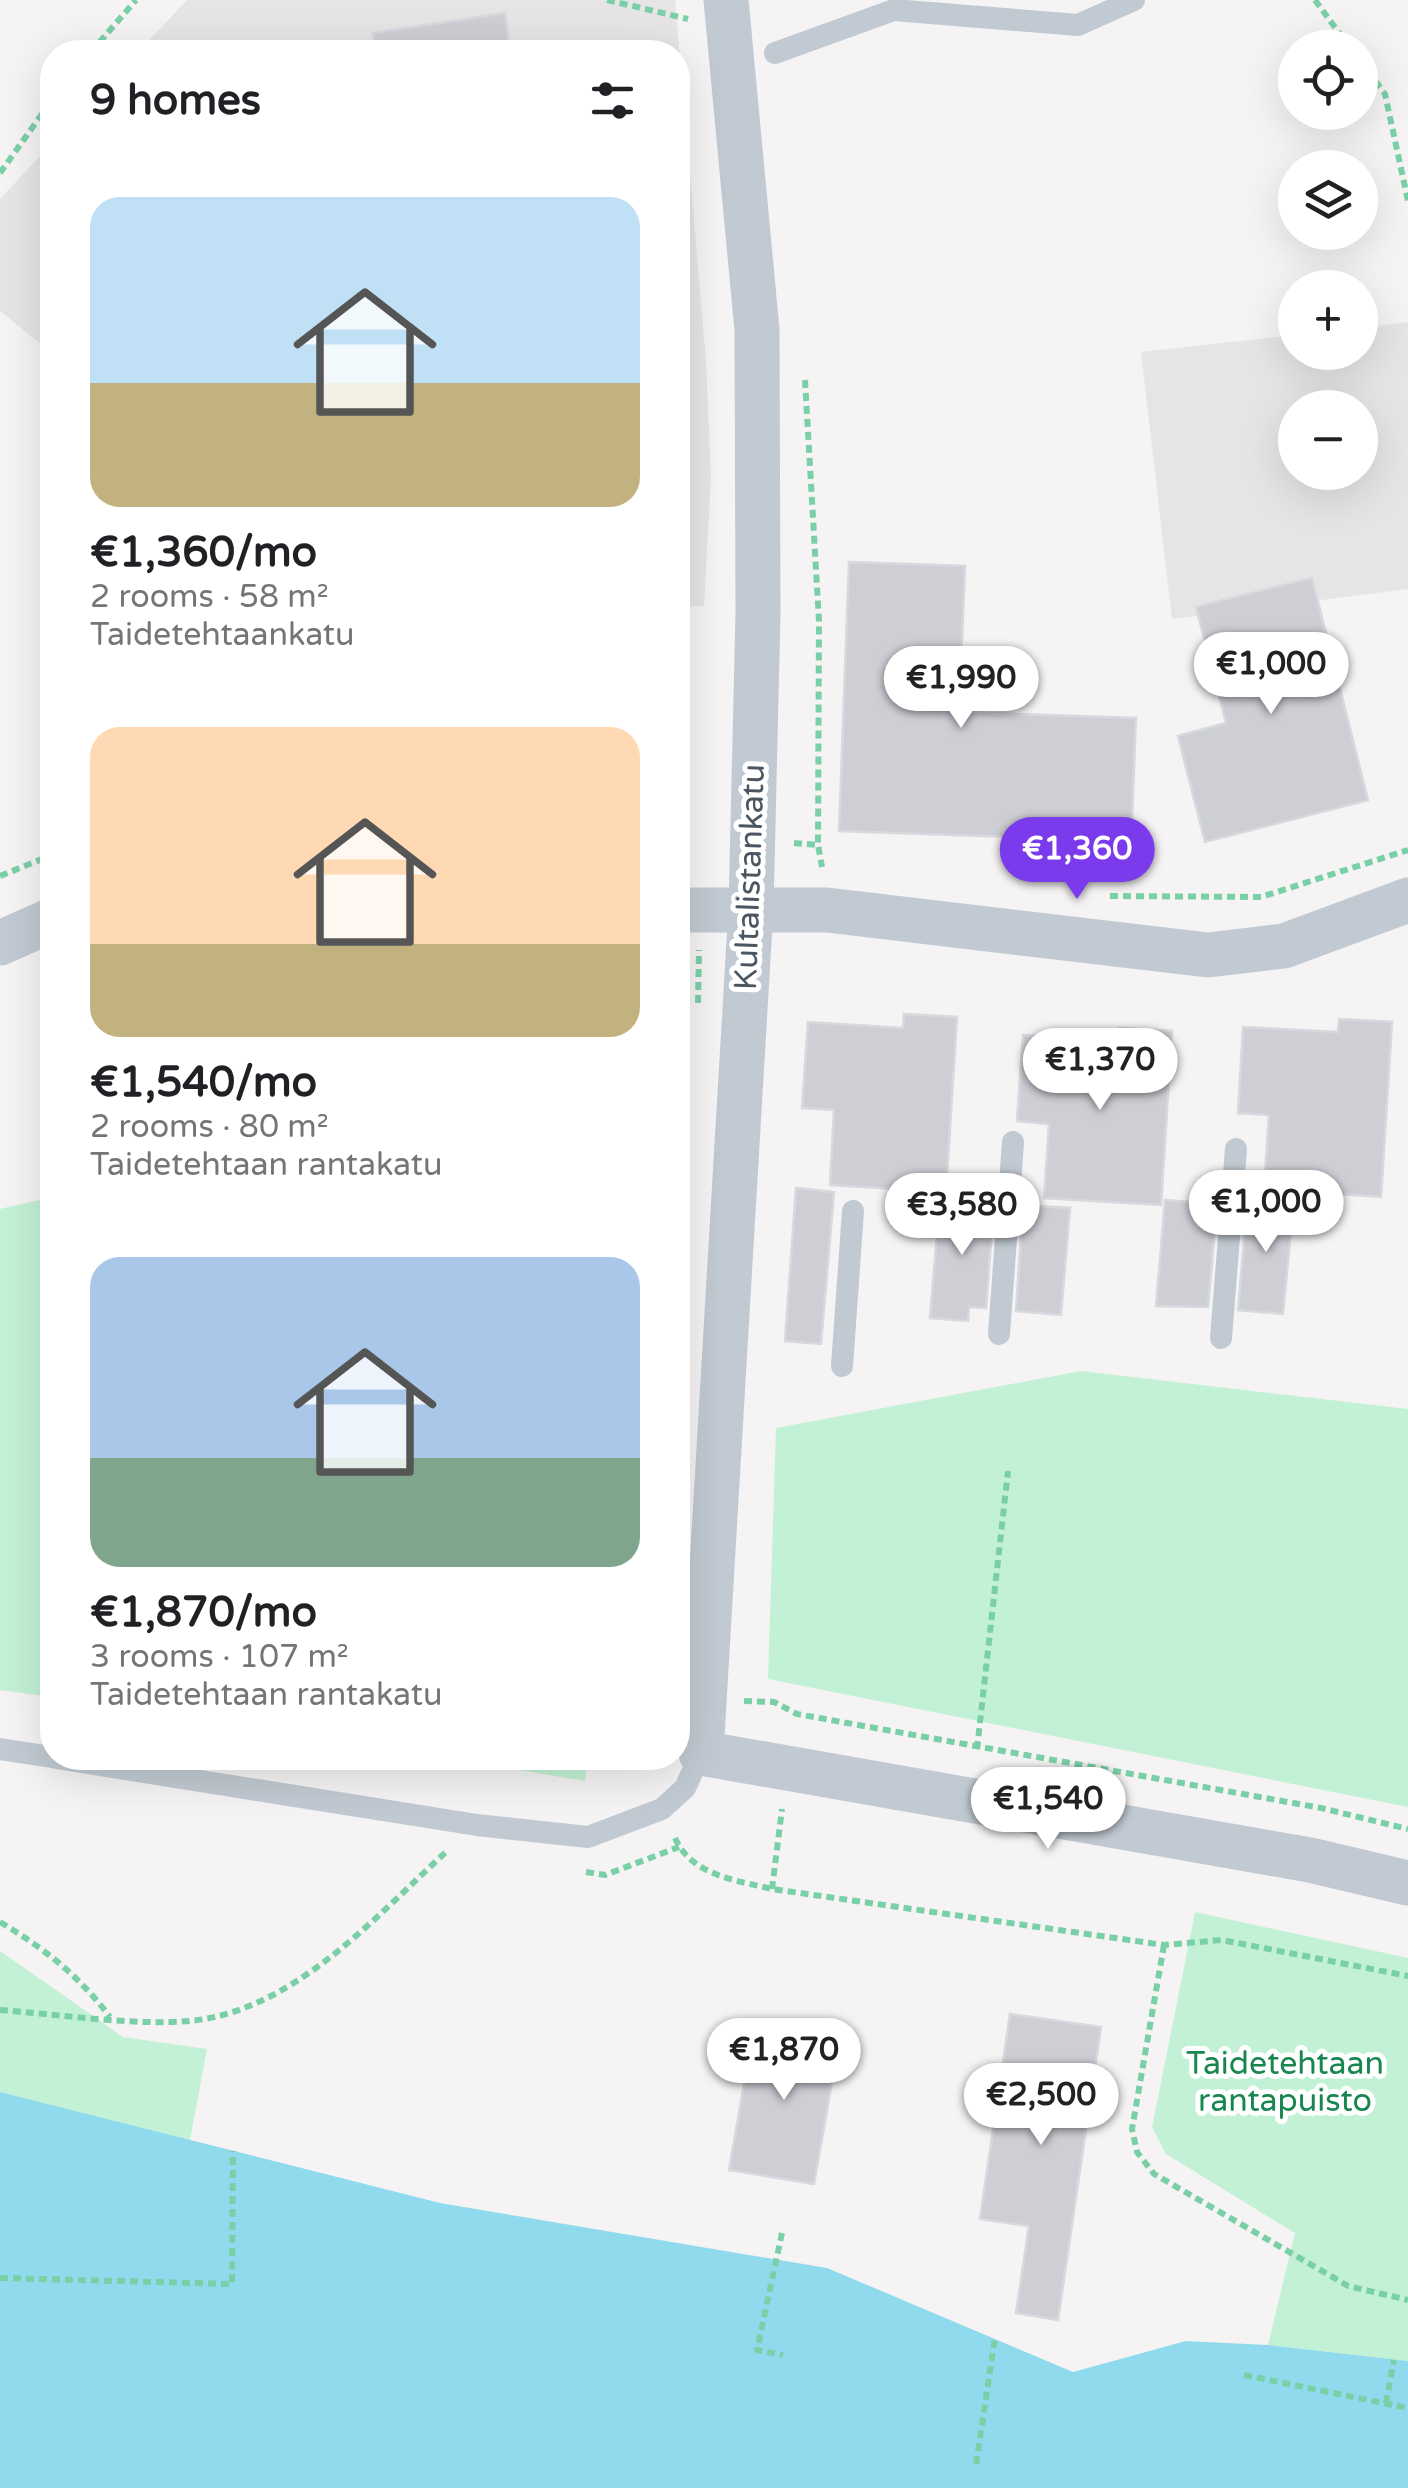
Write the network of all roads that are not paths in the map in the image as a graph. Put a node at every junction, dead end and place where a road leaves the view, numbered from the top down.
1 (1134, 0) edge
2 (897, 5) edge
3 (708, 9) edge
4 (775, 53) dead end
5 (1408, 900) edge
6 (751, 908) junction
7 (690, 910) edge
8 (40, 926) edge
9 (0, 944) edge
10 (1013, 1142) dead end
11 (1236, 1149) dead end
12 (853, 1210) dead end
13 (999, 1334) dead end
14 (1221, 1338) dead end
15 (842, 1366) dead end
16 (0, 1748) edge
17 (701, 1753) junction
18 (40, 1755) edge
19 (135, 1770) edge
20 (1408, 1883) edge

1 - 2 lane
2 - 4 lane
3 - 6 street, Kultalistankatu
5 - 6 street
6 - 7 street
6 - 17 street, Kultalistankatu
8 - 9 street
10 - 13 lane
11 - 14 lane
12 - 15 lane
16 - 18 lane
17 - 19 lane
17 - 20 street

